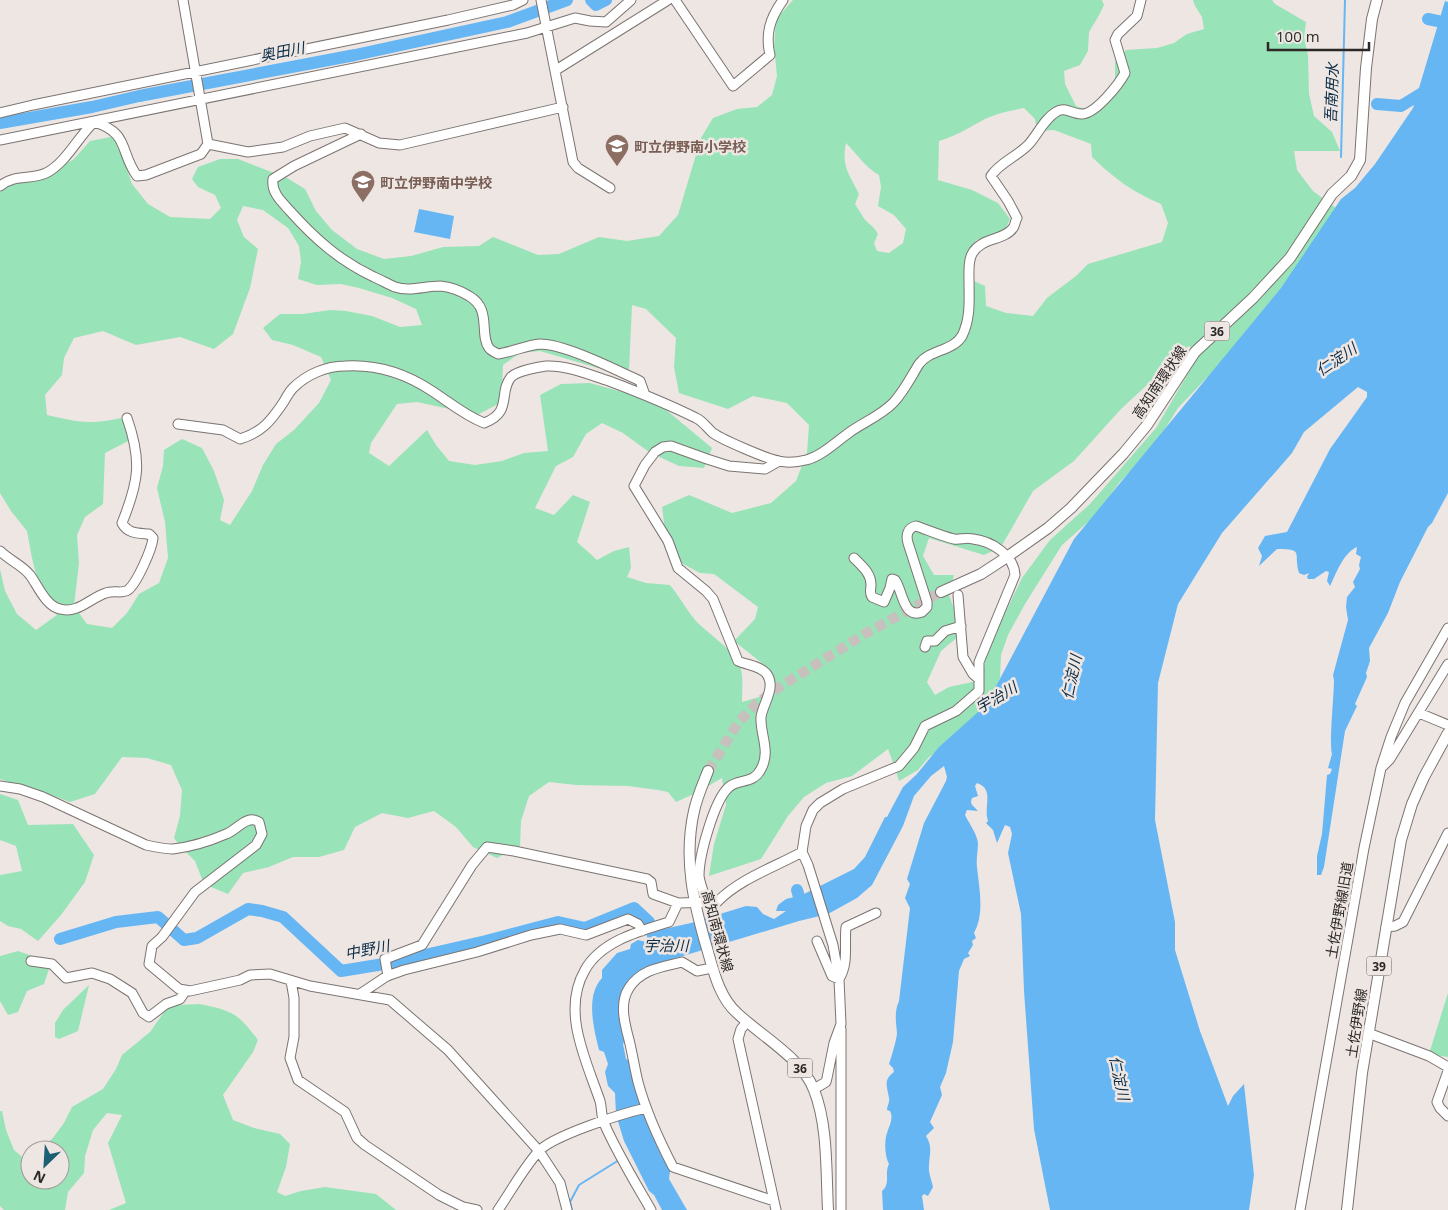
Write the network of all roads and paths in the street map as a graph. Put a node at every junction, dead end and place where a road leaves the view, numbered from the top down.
1 (182, 0) edge
2 (523, 0) edge
3 (541, 0) edge
4 (632, 0) edge
5 (668, 0) edge
6 (675, 0) edge
7 (783, 0) edge
8 (1141, 0) edge
9 (1377, 0) edge
10 (547, 28) junction
11 (556, 70) junction
12 (196, 72) junction
13 (200, 100) junction
14 (563, 107) junction
15 (0, 113) edge
16 (94, 122) junction
17 (361, 134) junction
18 (0, 140) edge
19 (208, 144) junction
20 (0, 186) edge
21 (610, 188) dead end
22 (645, 395) junction
23 (127, 418) dead end
24 (178, 424) dead end
25 (779, 461) junction
26 (0, 551) edge
27 (1007, 557) junction
28 (854, 558) dead end
29 (941, 592) tunnel mouth
30 (958, 595) dead end
31 (961, 626) junction
32 (1448, 628) edge
33 (924, 647) dead end
34 (1448, 664) edge
35 (979, 679) junction
36 (1419, 713) junction
37 (1448, 725) edge
38 (1448, 733) edge
39 (1381, 768) junction
40 (708, 771) tunnel mouth
41 (0, 786) edge
42 (1448, 833) edge
43 (802, 852) junction
44 (695, 901) junction
45 (707, 902) junction
46 (678, 903) junction
47 (876, 913) dead end
48 (1386, 927) junction
49 (642, 931) junction
50 (817, 941) dead end
51 (31, 961) dead end
52 (712, 968) junction
53 (388, 976) junction
54 (839, 979) junction
55 (291, 981) junction
56 (186, 990) junction
57 (360, 994) junction
58 (747, 1022) junction
59 (841, 1024) junction
60 (1368, 1033) junction
61 (1448, 1067) edge
62 (1448, 1071) edge
63 (814, 1088) junction
64 (644, 1108) junction
65 (1448, 1116) edge
66 (604, 1121) junction
67 (539, 1151) junction
68 (776, 1206) edge
69 (477, 1210) edge
70 (498, 1210) edge
71 (567, 1210) edge
72 (651, 1210) edge
73 (828, 1210) edge
74 (841, 1210) edge
75 (1300, 1210) edge
76 (1349, 1210) edge

1 - 12 street
2 - 12 street
3 - 10 street
4 - 10 street
5 - 11 street
6 - 7 street
8 - 25 street
9 - 27 main road, 高知南環状線 / 36
10 - 11 street
10 - 13 street
11 - 14 street
12 - 13 street
12 - 15 street
13 - 16 street
13 - 19 street
14 - 17 street
14 - 21 street
16 - 18 street
16 - 19 street
16 - 20 street
17 - 19 street
17 - 22 street
22 - 24 street
22 - 25 street
23 - 26 street
25 - 45 street
27 - 28 street
27 - 29 main road, 高知南環状線 / 36
27 - 35 street
30 - 31 street
31 - 33 street
31 - 35 street
32 - 39 street, 土佐伊野線旧道
34 - 36 street
35 - 43 street
36 - 37 street
36 - 39 street
38 - 48 main road, 土佐伊野線 / 39
39 - 75 street, 土佐伊野線旧道
40 - 44 main road, 高知南環状線 / 36
41 - 56 street
42 - 48 street
43 - 45 street
43 - 54 street
44 - 45 street
44 - 46 street
44 - 52 main road, 高知南環状線 / 36
46 - 49 street
46 - 53 street
47 - 54 street
48 - 60 main road, 土佐伊野線 / 39
49 - 53 street
49 - 66 street
50 - 54 street
51 - 56 street
52 - 58 main road, 高知南環状線 / 36
52 - 64 street
53 - 57 street
54 - 59 street
55 - 56 street
55 - 57 street
55 - 69 street
57 - 67 street
58 - 63 main road, 高知南環状線 / 36
58 - 68 street
59 - 63 street
59 - 74 street
60 - 61 street
60 - 76 main road, 土佐伊野線 / 39
62 - 65 street
63 - 73 main road, 高知南環状線 / 36
64 - 66 street
64 - 68 street
66 - 67 street
66 - 72 street
67 - 70 street
67 - 71 street

